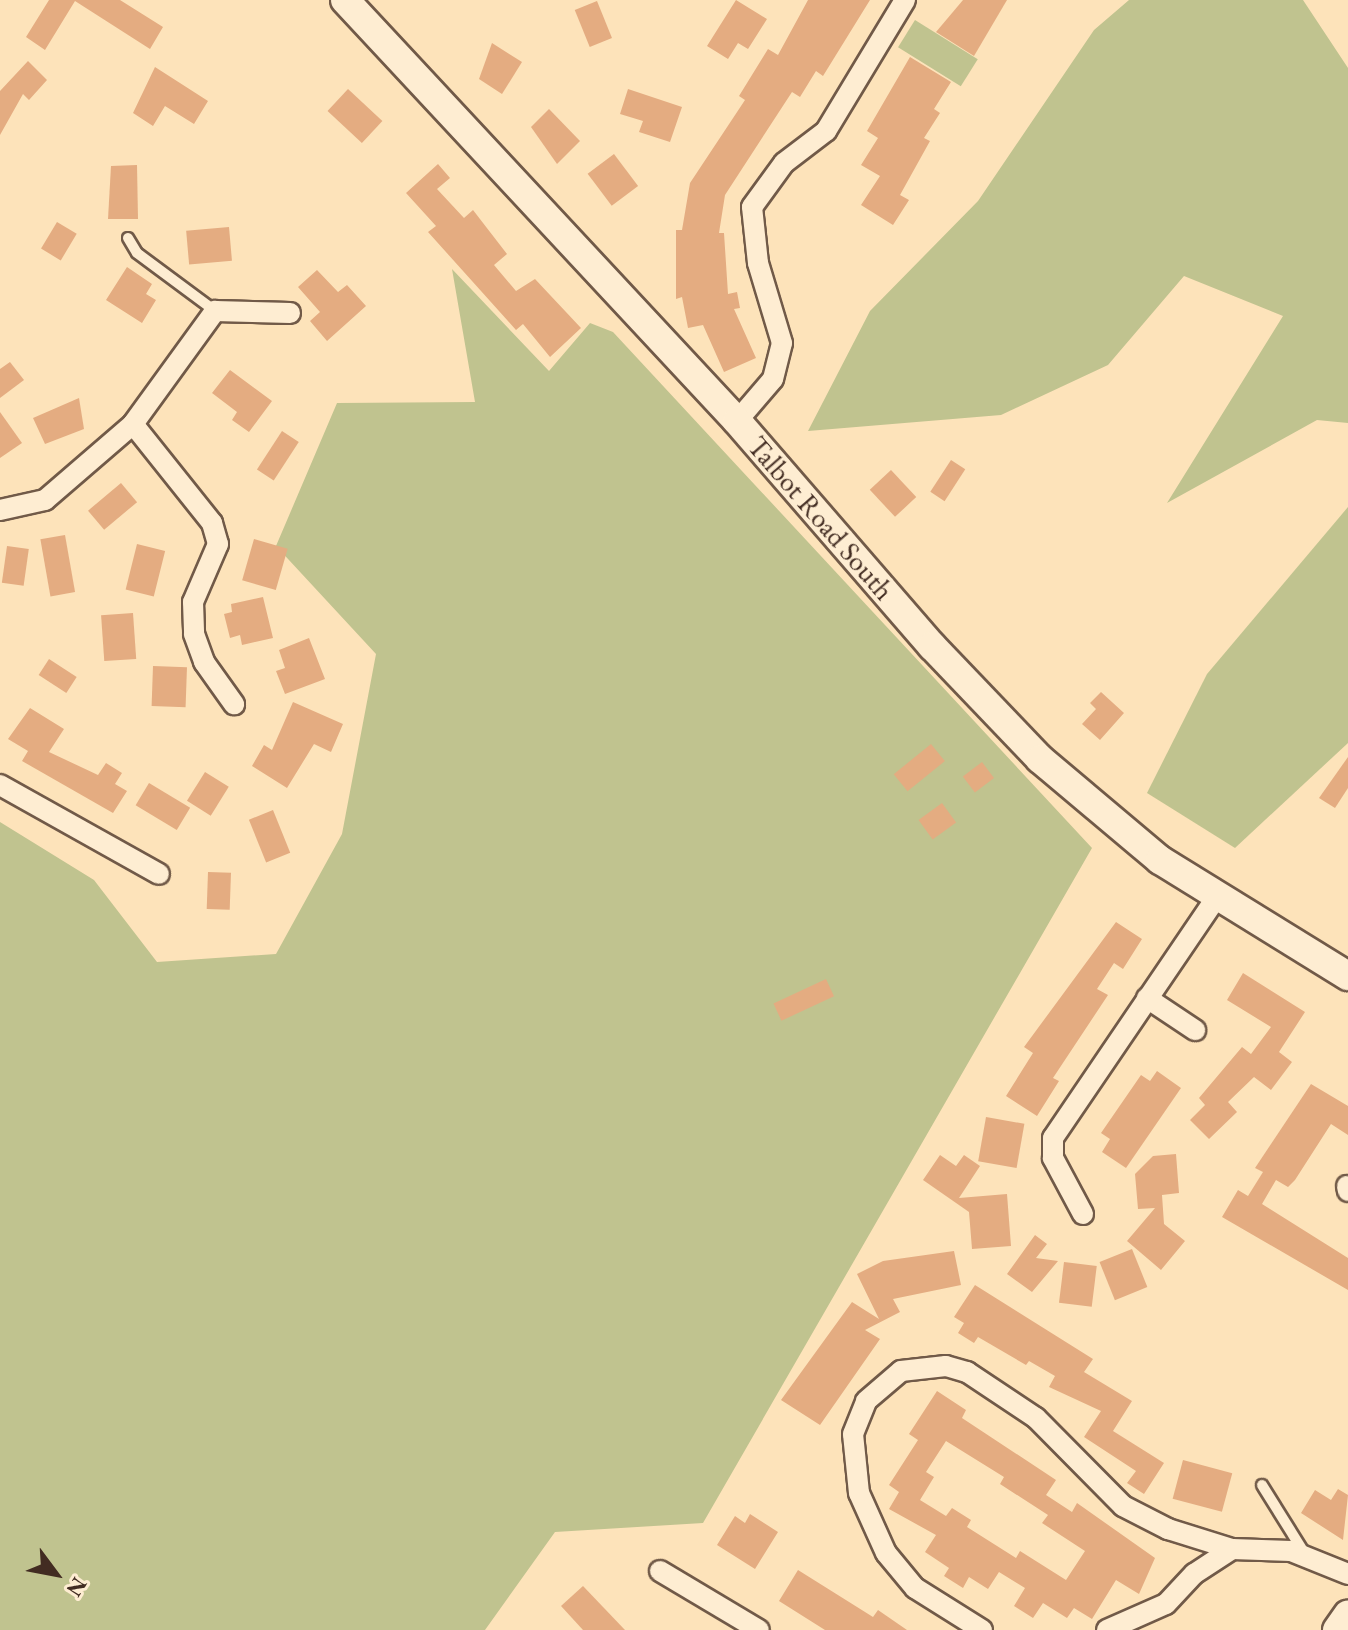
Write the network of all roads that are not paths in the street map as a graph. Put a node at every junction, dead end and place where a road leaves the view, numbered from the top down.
1 (345, 0) edge
2 (905, 0) edge
3 (128, 238) dead end
4 (215, 311) junction
5 (290, 313) dead end
6 (737, 421) junction
7 (133, 424) junction
8 (0, 510) edge
9 (234, 704) dead end
10 (0, 785) edge
11 (159, 874) dead end
12 (1216, 898) junction
13 (1348, 976) edge
14 (1147, 998) junction
15 (1195, 1030) dead end
16 (1083, 1214) dead end
17 (1262, 1485) dead end
18 (1185, 1536) junction
19 (1232, 1549) junction
20 (1305, 1555) junction
21 (660, 1571) dead end
22 (1194, 1574) junction
23 (1348, 1574) edge
24 (1348, 1614) edge
25 (759, 1630) edge
26 (982, 1630) edge
27 (1107, 1630) edge
28 (1337, 1630) edge

1 - 6 street, Talbot Road South
2 - 6 street
3 - 4 lane
4 - 5 street
4 - 7 street
6 - 12 street, Talbot Road South
7 - 8 street
7 - 9 street
10 - 11 street
12 - 13 street, Talbot Road South
12 - 14 street
14 - 15 street
14 - 16 street
17 - 20 lane
18 - 19 street
18 - 22 street
18 - 26 street
19 - 20 street
19 - 22 street
20 - 23 street
21 - 25 street
22 - 27 street
24 - 28 street

